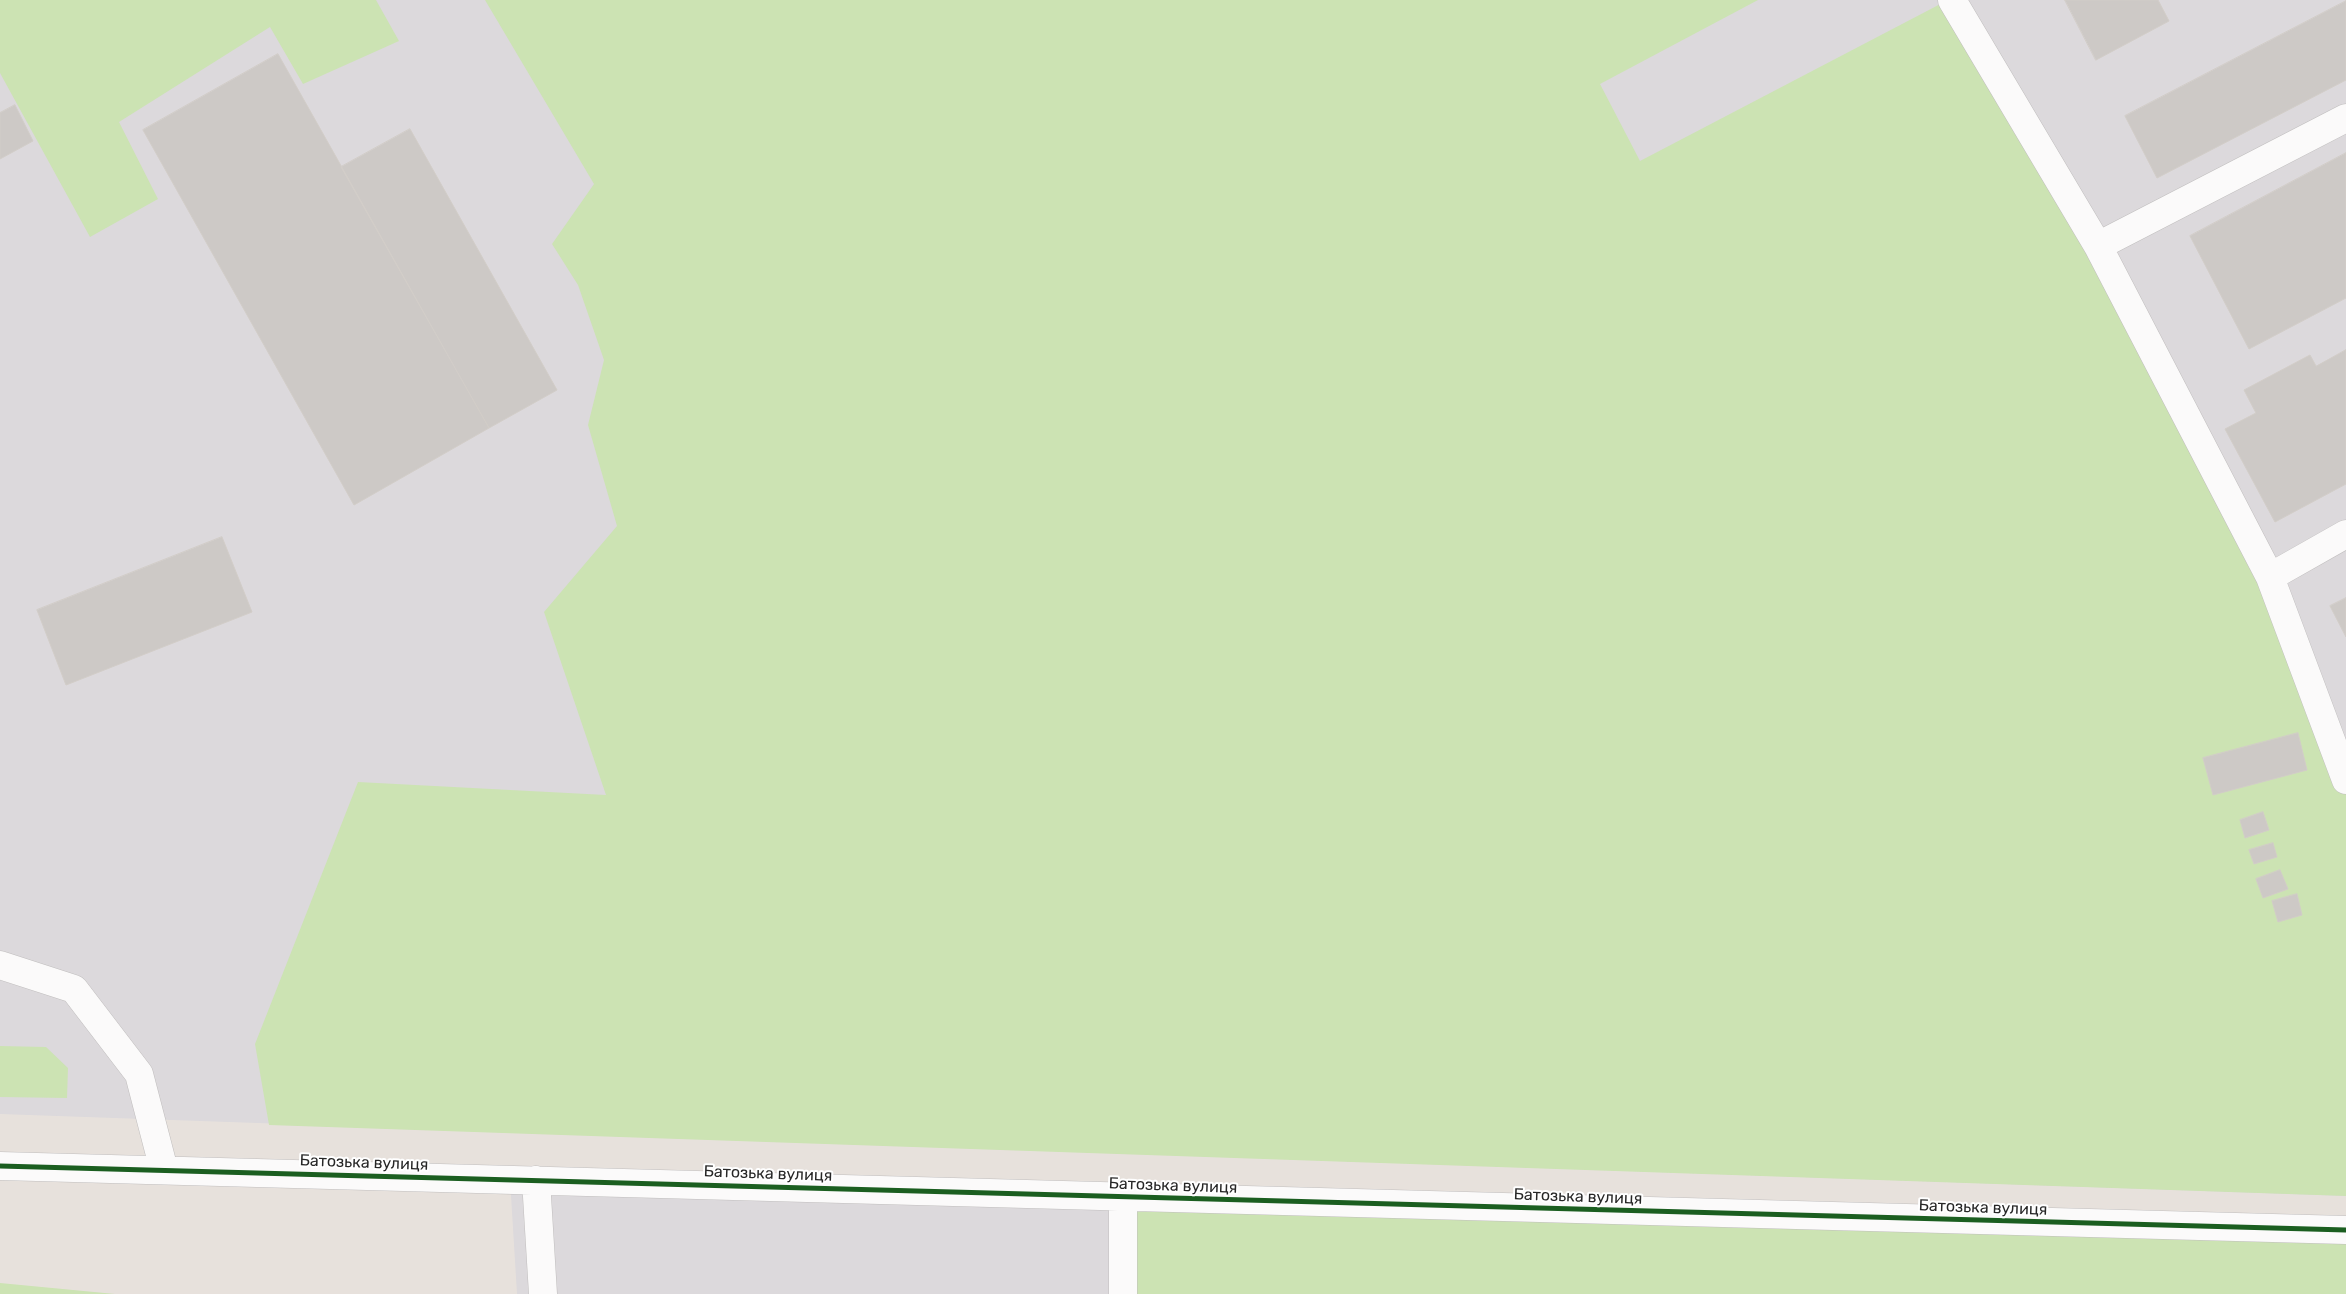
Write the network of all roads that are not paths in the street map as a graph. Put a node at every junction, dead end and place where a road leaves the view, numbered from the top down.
1 (1952, 0) edge
2 (2346, 118) edge
3 (2098, 246) junction
4 (2346, 534) edge
5 (2270, 577) junction
6 (2346, 780) edge
7 (0, 965) edge
8 (0, 1166) edge
9 (164, 1170) junction
10 (536, 1180) junction
11 (1123, 1196) junction
12 (2346, 1230) edge
13 (543, 1294) edge
14 (1123, 1294) edge

1 - 3 street
2 - 3 street
3 - 5 street
4 - 5 street
5 - 6 street
7 - 9 street
8 - 9 street, Батозька вулиця
9 - 10 street, Батозька вулиця
10 - 11 street, Батозька вулиця
10 - 13 street
11 - 12 street, Батозька вулиця
11 - 14 street

